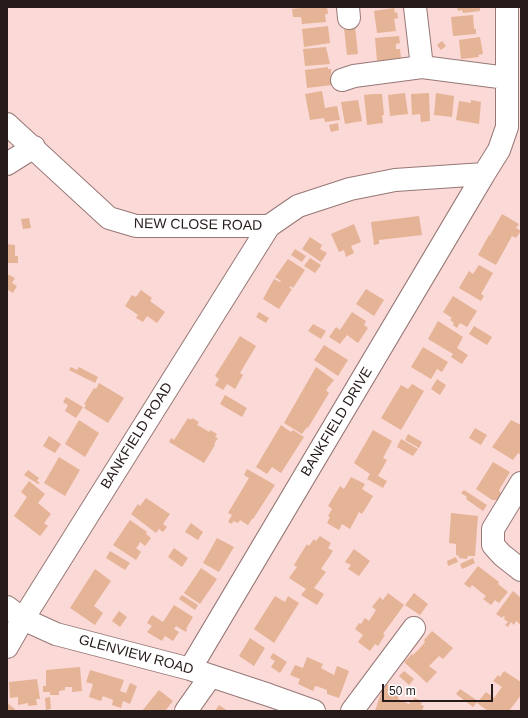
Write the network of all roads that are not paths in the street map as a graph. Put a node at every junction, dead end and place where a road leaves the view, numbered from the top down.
1 (415, 7) edge
2 (507, 7) edge
3 (422, 67) junction
4 (507, 78) junction
5 (342, 80) dead end
6 (7, 124) edge
7 (34, 147) junction
8 (7, 164) edge
9 (484, 174) junction
10 (269, 226) junction
11 (521, 483) edge
12 (521, 570) edge
13 (15, 613) edge
14 (414, 628) dead end
15 (7, 647) edge
16 (190, 669) junction
17 (210, 677) junction
18 (186, 711) edge
19 (314, 711) edge
20 (352, 711) edge

1 - 3 street
2 - 4 street
3 - 4 street
3 - 5 street
4 - 9 street
6 - 7 street, NEW CLOSE ROAD
7 - 8 street
7 - 10 street, NEW CLOSE ROAD
9 - 10 street, NEW CLOSE ROAD
9 - 16 street, BANKFIELD DRIVE
10 - 13 street, BANKFIELD ROAD
11 - 12 street
13 - 15 street, BANKFIELD ROAD
13 - 16 street, GLENVIEW ROAD
14 - 20 street
16 - 17 street, GLENVIEW ROAD
17 - 18 street
17 - 19 street, GLENVIEW ROAD

